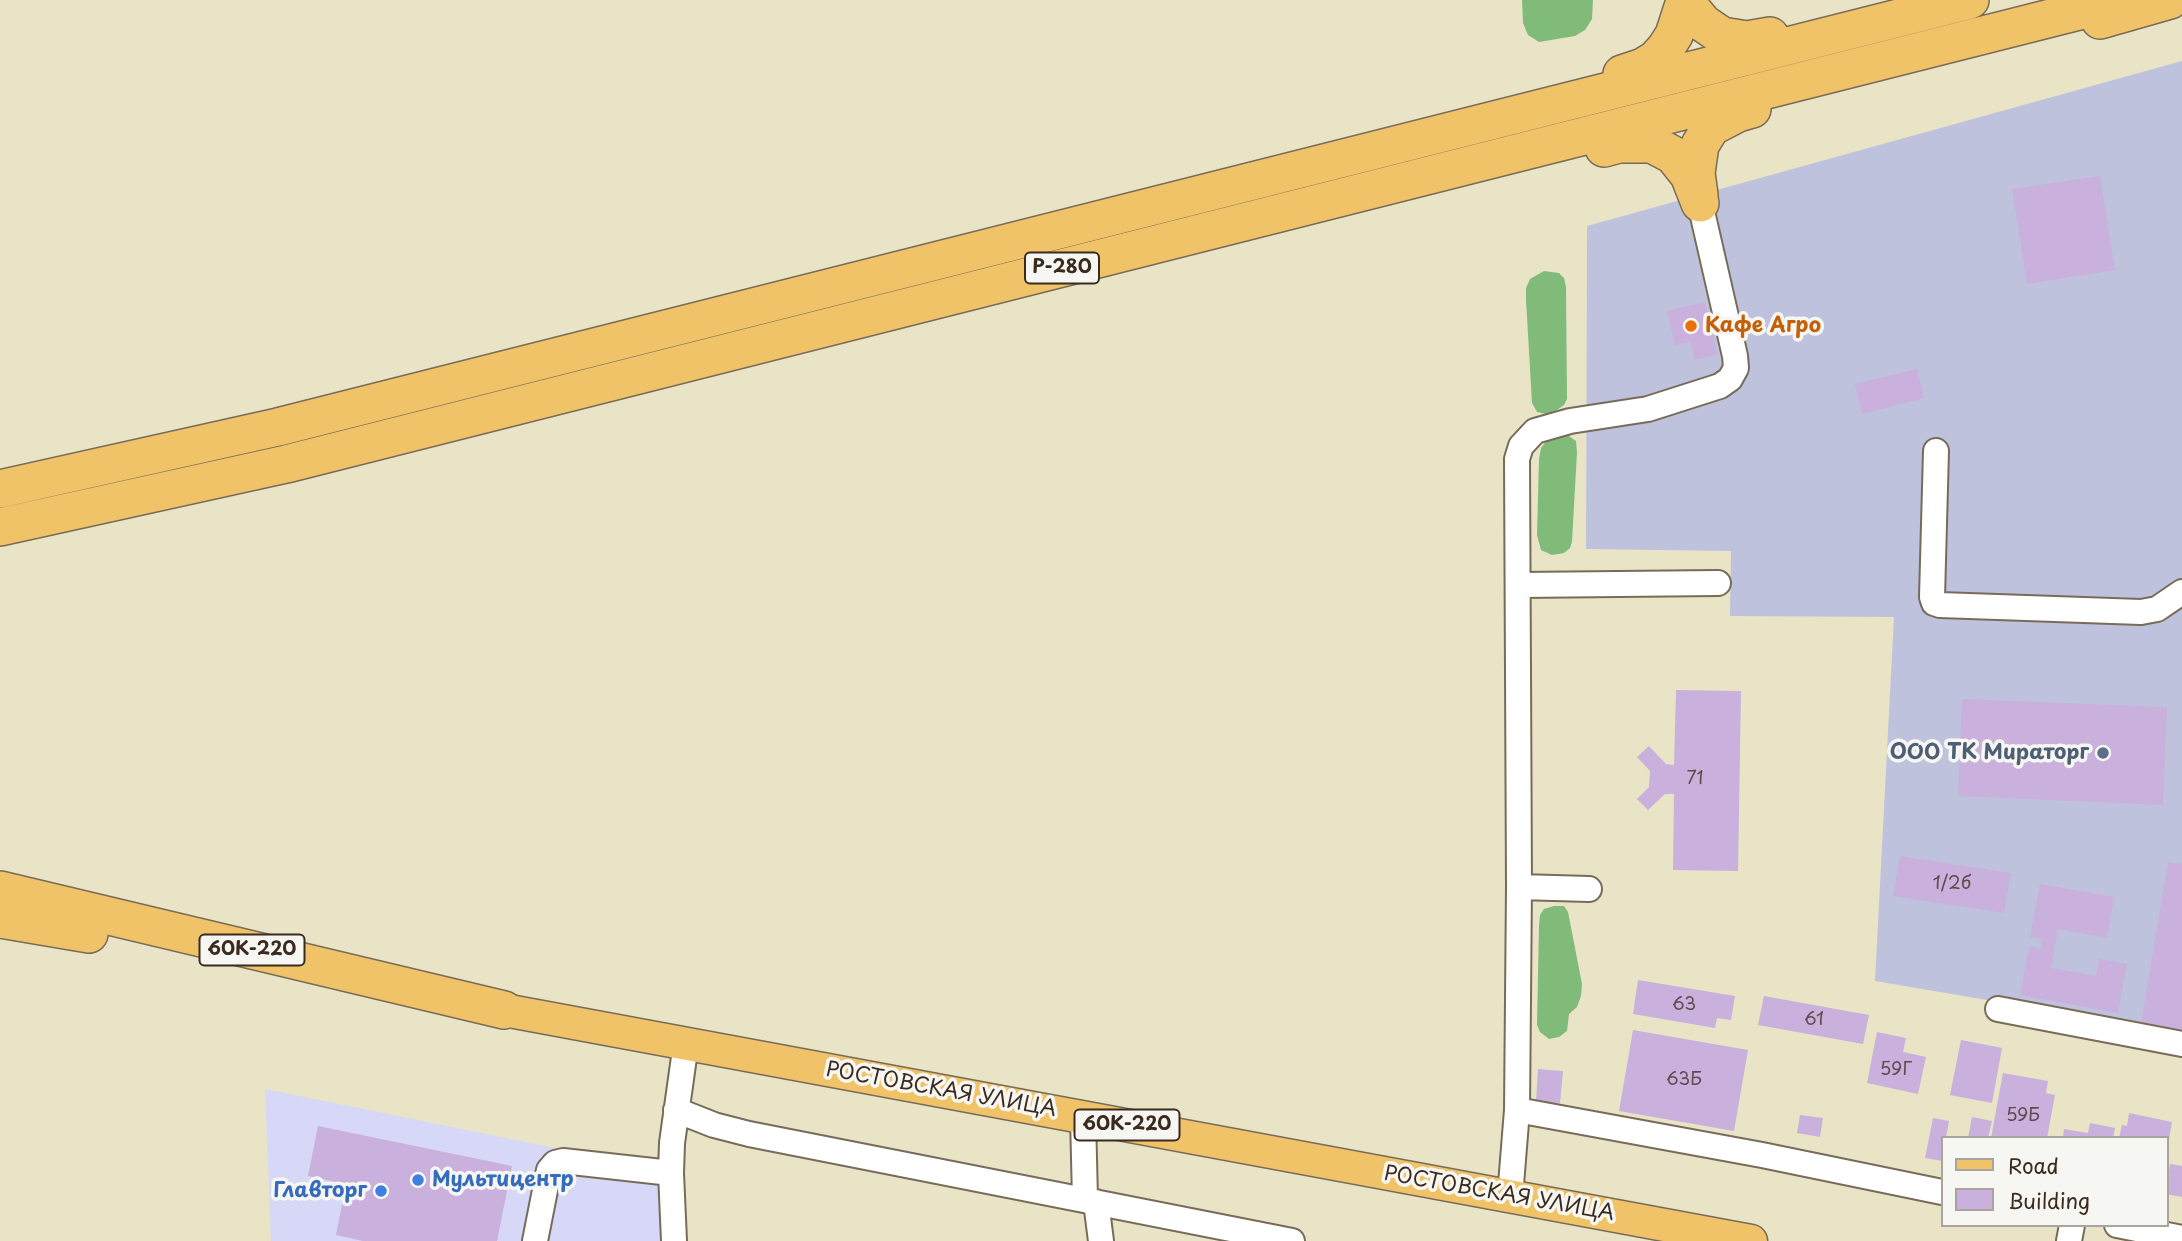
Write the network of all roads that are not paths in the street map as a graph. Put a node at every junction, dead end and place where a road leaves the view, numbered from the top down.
1 (1685, 0) edge
2 (1916, 0) edge
3 (1970, 0) edge
4 (2122, 0) edge
5 (2170, 0) edge
6 (1700, 203) junction
7 (1089, 223) junction
8 (1158, 243) junction
9 (1936, 451) dead end
10 (0, 489) edge
11 (0, 527) edge
12 (1718, 583) dead end
13 (1519, 585) junction
14 (2182, 592) edge
15 (1519, 887) junction
16 (1589, 889) dead end
17 (0, 890) edge
18 (0, 919) edge
19 (1998, 1009) dead end
20 (504, 1010) junction
21 (686, 1043) junction
22 (2182, 1044) edge
23 (676, 1110) junction
24 (1517, 1110) junction
25 (1083, 1117) junction
26 (671, 1173) junction
27 (1940, 1192) edge
28 (1510, 1196) junction
29 (1091, 1200) junction
30 (2127, 1227) edge
31 (1640, 1231) edge
32 (2182, 1238) edge
33 (535, 1241) edge
34 (674, 1241) edge
35 (1101, 1241) edge
36 (1292, 1241) edge
37 (1751, 1241) edge

1 - 2 highway
1 - 7 highway
3 - 7 highway, Р-280
4 - 8 highway, Р-280
5 - 6 highway
6 - 8 highway
6 - 13 street
7 - 10 highway, Р-280
8 - 11 highway, Р-280
9 - 14 street
12 - 13 street
13 - 15 street
15 - 16 street
15 - 24 street
17 - 20 highway, 60К-220
18 - 20 highway, 60К-220
19 - 22 street
20 - 21 main road, РОСТОВСКАЯ УЛИЦА / 60К-220
21 - 23 street
21 - 25 main road, РОСТОВСКАЯ УЛИЦА / 60К-220
23 - 26 street
23 - 29 street
24 - 27 street
24 - 28 street
25 - 28 main road, РОСТОВСКАЯ УЛИЦА / 60К-220
25 - 29 street
26 - 33 street
26 - 34 street
28 - 31 main road, РОСТОВСКАЯ УЛИЦА / 60К-220
29 - 35 street
29 - 36 street
30 - 32 street
31 - 37 main road, РОСТОВСКАЯ УЛИЦА / 60К-220

